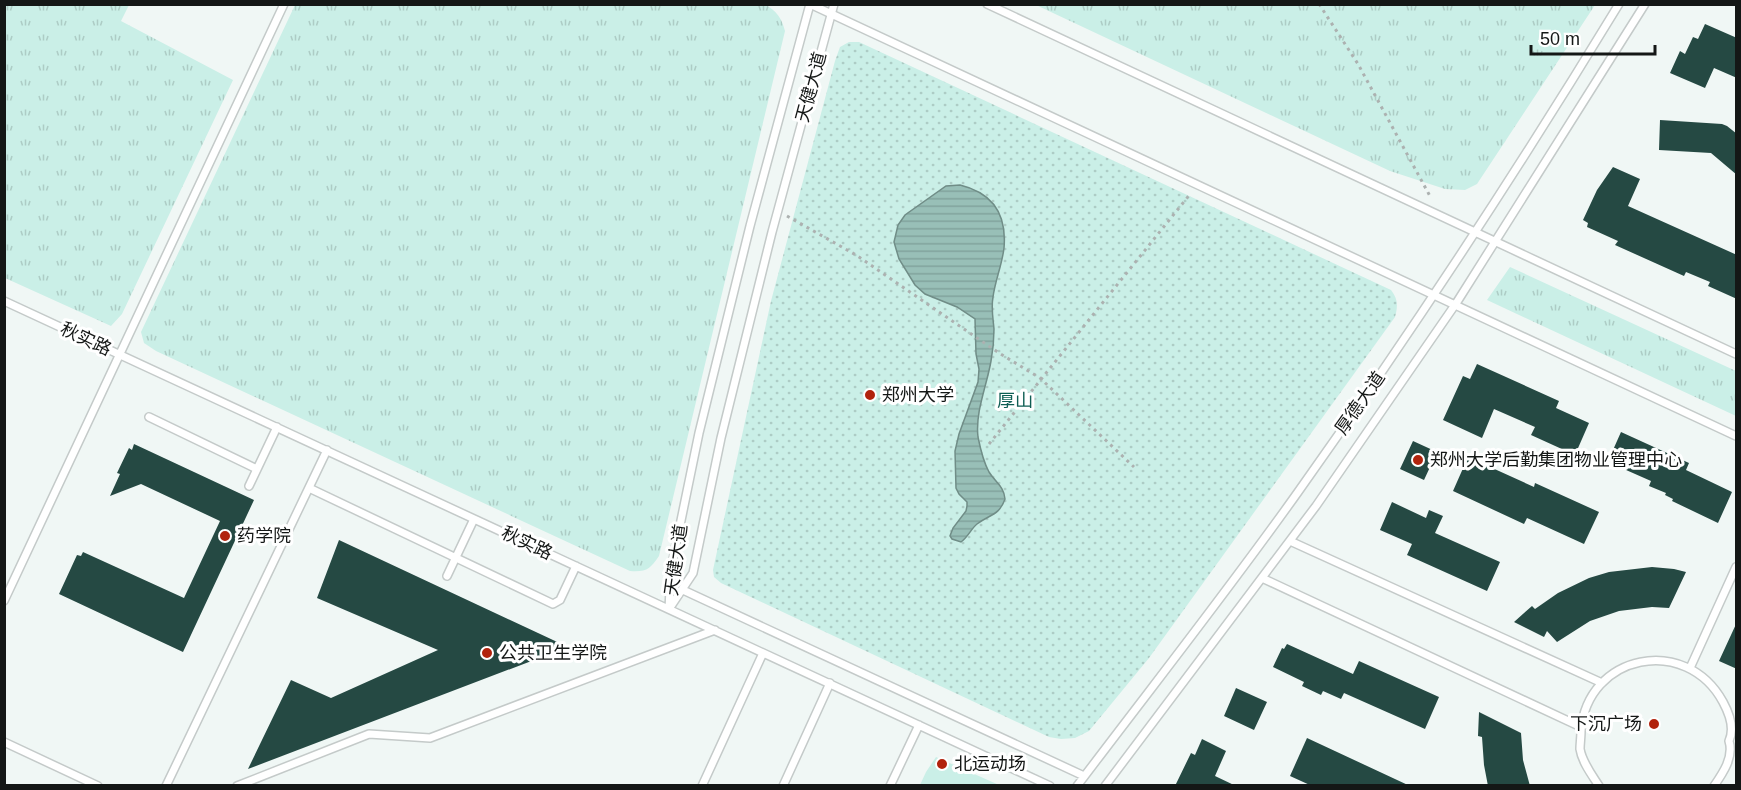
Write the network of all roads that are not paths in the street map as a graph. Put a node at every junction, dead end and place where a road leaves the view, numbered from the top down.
1 (284, 4) edge
2 (810, 4) edge
3 (834, 4) edge
4 (987, 4) edge
5 (1619, 4) edge
6 (1645, 4) edge
7 (831, 14) junction
8 (1475, 232) junction
9 (1495, 242) junction
10 (1434, 295) junction
11 (4, 301) edge
12 (1455, 305) junction
13 (1737, 354) edge
14 (120, 355) junction
15 (149, 417) dead end
16 (277, 427) junction
17 (1737, 436) edge
18 (327, 450) junction
19 (257, 469) junction
20 (249, 486) dead end
21 (309, 488) junction
22 (474, 519) junction
23 (1290, 541) junction
24 (456, 557) junction
25 (576, 566) junction
26 (1737, 567) edge
27 (447, 576) dead end
28 (1262, 578) junction
29 (682, 590) junction
30 (4, 601) edge
31 (669, 609) junction
32 (715, 630) junction
33 (763, 652) junction
34 (1690, 668) junction
35 (830, 683) junction
36 (1602, 683) junction
37 (919, 725) junction
38 (1581, 727) junction
39 (1734, 730) edge
40 (4, 742) edge
41 (1084, 776) junction
42 (98, 786) edge
43 (166, 786) edge
44 (237, 786) edge
45 (702, 786) edge
46 (783, 786) edge
47 (890, 786) edge
48 (1050, 786) edge
49 (1077, 786) edge
50 (1105, 786) edge
51 (1599, 786) edge
52 (1714, 786) edge

1 - 14 lane
2 - 7 lane
2 - 31 lane, 天健大道
3 - 7 lane, 天健大道
4 - 8 lane
5 - 8 lane, 厚德大道
6 - 9 lane, 厚德大道
7 - 10 lane
7 - 29 lane, 天健大道
8 - 9 lane
8 - 10 lane, 厚德大道
9 - 12 lane, 厚德大道
9 - 13 lane
10 - 12 lane
10 - 41 lane, 厚德大道
11 - 14 lane, 秋实路
12 - 17 lane
12 - 23 lane, 厚德大道
14 - 16 lane, 秋实路
14 - 30 lane
15 - 19 lane
16 - 18 lane, 秋实路
16 - 19 lane
18 - 21 lane
18 - 22 lane, 秋实路
19 - 20 lane
21 - 24 lane
21 - 43 lane
22 - 24 lane
22 - 25 lane, 秋实路
23 - 28 lane, 厚德大道
23 - 36 lane
24 - 25 lane
24 - 27 lane
25 - 31 lane, 秋实路
26 - 34 lane
28 - 38 lane
28 - 50 lane, 厚德大道
29 - 31 lane, 天健大道
29 - 41 lane
31 - 32 lane, 秋实路
32 - 33 lane, 秋实路
32 - 44 lane
33 - 35 lane, 秋实路
33 - 45 lane
34 - 36 lane
34 - 39 lane
35 - 37 lane, 秋实路
35 - 46 lane
36 - 38 lane
37 - 47 lane
37 - 48 lane, 秋实路
38 - 51 lane
39 - 52 lane
40 - 42 lane
41 - 49 lane, 厚德大道

